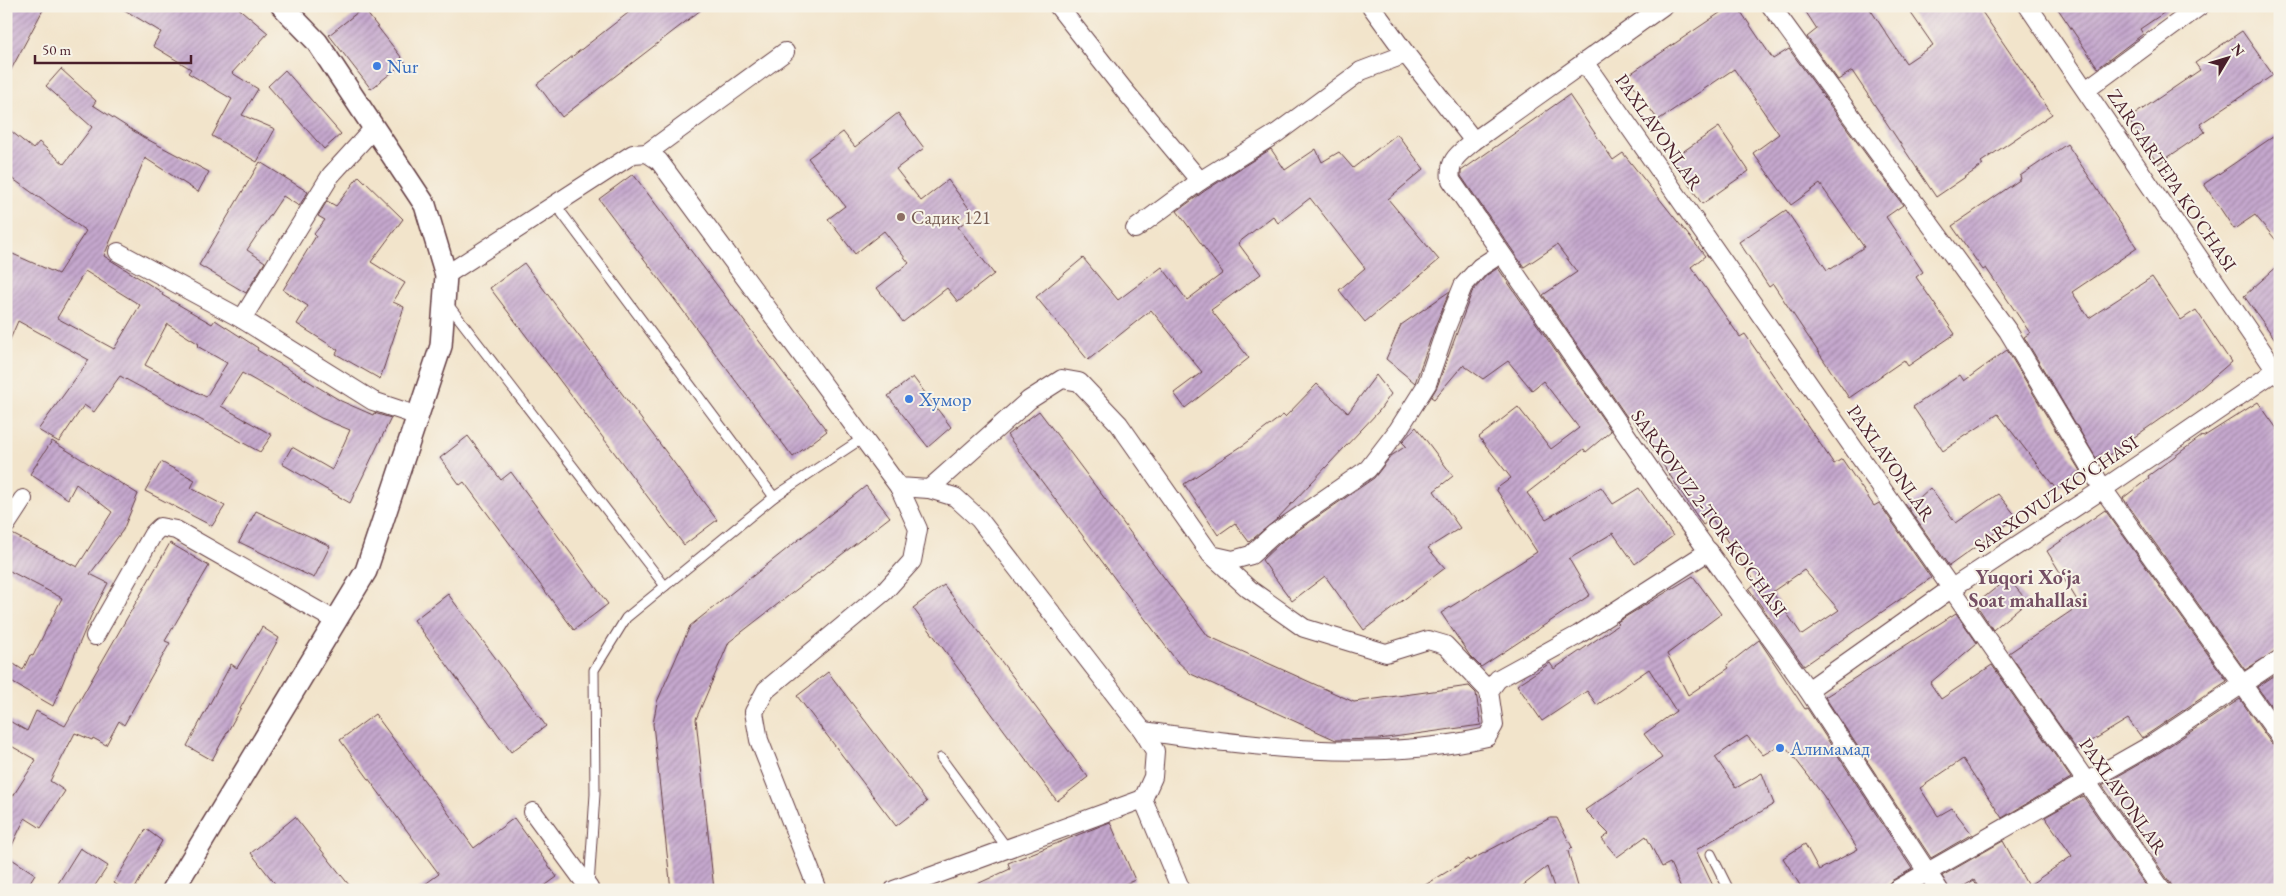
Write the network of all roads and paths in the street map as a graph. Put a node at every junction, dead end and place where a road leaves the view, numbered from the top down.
1 (282, 6) edge
2 (1058, 6) edge
3 (1371, 6) edge
4 (1663, 6) edge
5 (1770, 6) edge
6 (2028, 6) edge
7 (2200, 6) edge
8 (785, 52) dead end
9 (1406, 54) junction
10 (1584, 62) junction
11 (2086, 90) junction
12 (374, 128) junction
13 (1474, 141) junction
14 (647, 153) junction
15 (1200, 181) junction
16 (555, 204) junction
17 (1135, 229) dead end
18 (118, 252) dead end
19 (1500, 254) junction
20 (446, 275) junction
21 (444, 300) junction
22 (242, 319) junction
23 (2278, 372) edge
24 (418, 416) junction
25 (863, 438) junction
26 (899, 487) junction
27 (929, 489) junction
28 (2104, 489) junction
29 (774, 497) junction
30 (23, 498) dead end
31 (6, 525) edge
32 (1709, 551) junction
33 (1211, 555) junction
34 (666, 586) junction
35 (1952, 588) junction
36 (336, 621) junction
37 (95, 636) dead end
38 (2280, 659) edge
39 (2244, 685) junction
40 (1808, 690) junction
41 (1490, 691) junction
42 (1143, 731) junction
43 (2280, 737) edge
44 (941, 758) dead end
45 (2087, 781) junction
46 (1143, 799) junction
47 (533, 812) dead end
48 (1007, 848) junction
49 (1711, 854) dead end
50 (1926, 872) junction
51 (589, 889) edge
52 (172, 890) edge
53 (818, 890) edge
54 (894, 890) edge
55 (1182, 890) edge
56 (1729, 890) edge
57 (1896, 890) edge
58 (1939, 890) edge
59 (2162, 890) edge

1 - 12 street
2 - 15 street
3 - 9 street
4 - 10 street
5 - 28 street
6 - 11 street, ZARGARTEPA KO'CHASI
7 - 11 street
8 - 14 street
9 - 13 street
9 - 15 street
10 - 13 street
10 - 35 street, PAXLAVONLAR
11 - 23 street, ZARGARTEPA KO'CHASI
12 - 20 street
12 - 22 street
13 - 19 street, SARXOVUZ 2-TOR KO'CHASI
14 - 16 street
14 - 25 street
15 - 17 street
16 - 20 street
16 - 29 lane
18 - 22 street
19 - 32 street, SARXOVUZ 2-TOR KO'CHASI
19 - 33 street
20 - 21 street
21 - 24 street
21 - 34 lane
22 - 24 street
23 - 28 street, SARXOVUZ KO'CHASI
24 - 36 street
25 - 26 street
25 - 29 lane
26 - 27 street
26 - 53 street
27 - 33 street
27 - 42 street
28 - 35 street, SARXOVUZ KO'CHASI
28 - 39 street
29 - 34 lane
30 - 31 street
32 - 40 street, SARXOVUZ 2-TOR KO'CHASI
32 - 41 street
33 - 41 street
34 - 51 lane
35 - 40 street, SARXOVUZ KO'CHASI
35 - 45 street, PAXLAVONLAR
36 - 37 street
36 - 52 street
38 - 39 street
39 - 43 street
39 - 45 street
40 - 50 street, SARXOVUZ 2-TOR KO'CHASI
41 - 42 street
42 - 46 street
44 - 48 lane
45 - 50 street
45 - 59 street, PAXLAVONLAR
46 - 48 street
46 - 55 street
47 - 51 street
48 - 54 street
49 - 56 lane
50 - 57 street
50 - 58 street, SARXOVUZ 2-TOR KO'CHASI

